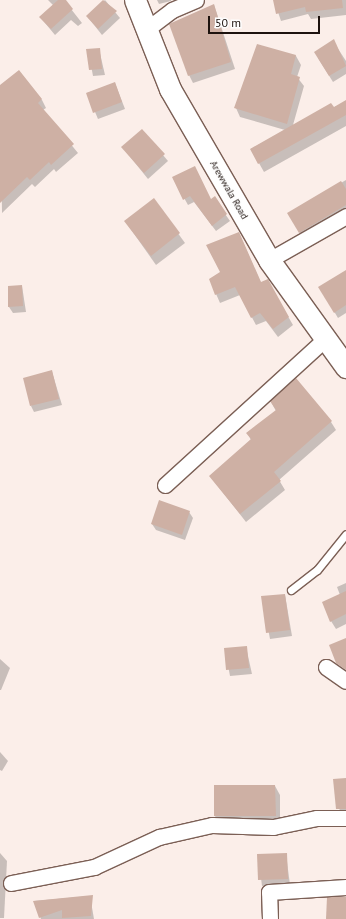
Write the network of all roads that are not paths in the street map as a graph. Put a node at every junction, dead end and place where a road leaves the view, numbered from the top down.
1 (135, 0) edge
2 (196, 0) edge
3 (147, 30) junction
4 (346, 216) edge
5 (269, 260) junction
6 (325, 339) junction
7 (346, 367) edge
8 (165, 485) dead end
9 (346, 534) edge
10 (291, 590) dead end
11 (326, 667) dead end
12 (346, 681) edge
13 (346, 818) edge
14 (11, 883) dead end
15 (346, 887) edge
16 (270, 919) edge

1 - 3 street, Arewwala Road
2 - 3 street
3 - 5 street, Arewwala Road
4 - 5 street
5 - 6 street, Arewwala Road
6 - 7 street, Arewwala Road
6 - 8 street
9 - 10 lane
11 - 12 street
13 - 14 street
15 - 16 street

